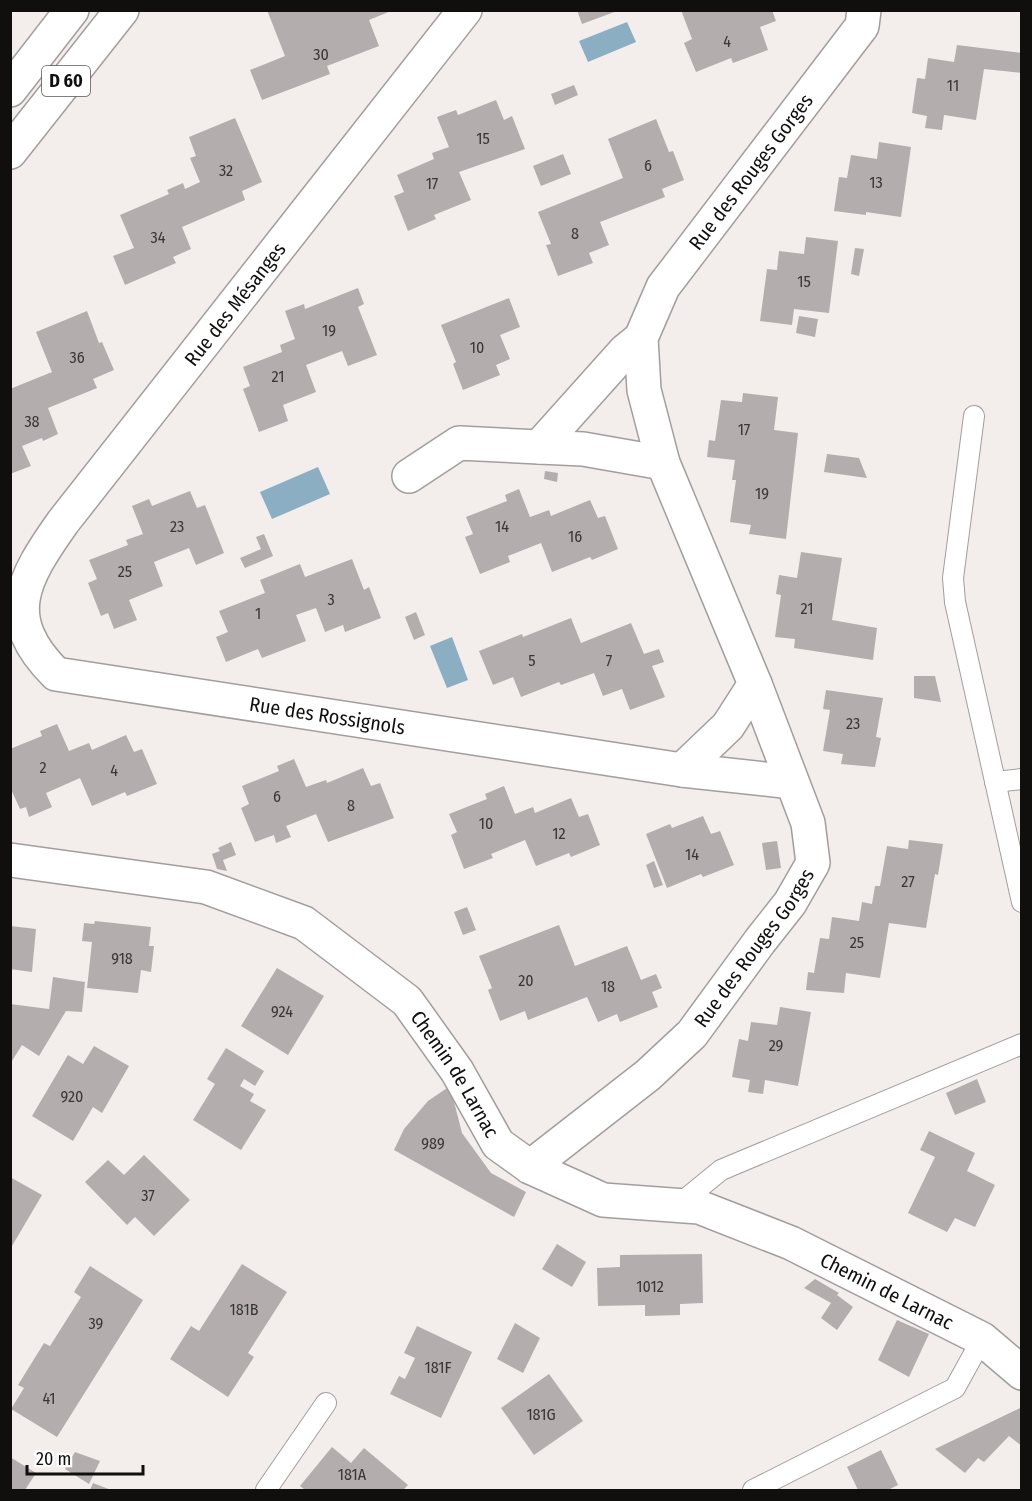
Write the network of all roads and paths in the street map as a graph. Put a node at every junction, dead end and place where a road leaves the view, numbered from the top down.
1 (72, 10) edge
2 (122, 10) edge
3 (465, 10) edge
4 (864, 10) edge
5 (10, 90) edge
6 (10, 152) edge
7 (641, 338) junction
8 (974, 416) dead end
9 (539, 447) junction
10 (663, 463) junction
11 (409, 476) dead end
12 (17, 604) joint
13 (755, 684) junction
14 (682, 770) junction
15 (1022, 779) edge
16 (792, 782) junction
17 (995, 783) junction
18 (10, 860) edge
19 (1022, 902) edge
20 (1022, 1044) edge
21 (530, 1167) junction
22 (677, 1206) junction
23 (982, 1339) junction
24 (1022, 1373) edge
25 (326, 1403) dead end
26 (266, 1491) edge
27 (753, 1491) edge

1 - 5 street, D 60
2 - 6 street, D 60
3 - 12 street, Rue des Mésanges
4 - 7 street, Rue des Rouges Gorges
7 - 9 street, Rue des Rouges Gorges
7 - 10 street, Rue des Rouges Gorges
8 - 17 lane
9 - 10 street
9 - 11 street
10 - 13 street, Rue des Rouges Gorges
12 - 14 street, Rue des Rossignols
13 - 14 street
13 - 16 street, Rue des Rouges Gorges
14 - 16 street, Rue des Rossignols
15 - 17 lane
16 - 21 street, Rue des Rouges Gorges
17 - 19 lane
18 - 21 street, Chemin de Larnac
20 - 22 lane
21 - 22 street, Chemin de Larnac
22 - 23 street, Chemin de Larnac
23 - 24 street, Chemin de Larnac
23 - 27 lane
25 - 26 lane

